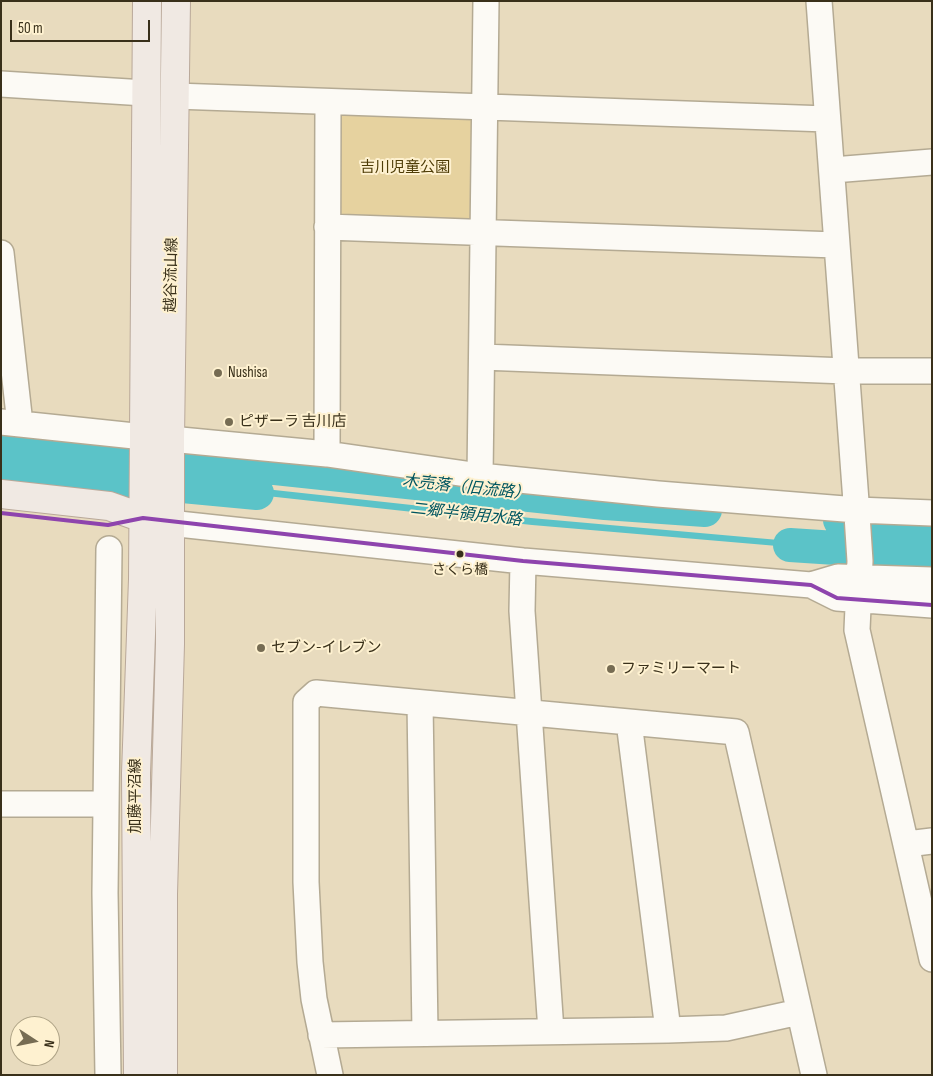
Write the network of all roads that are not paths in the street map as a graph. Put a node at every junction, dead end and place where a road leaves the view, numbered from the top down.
1 (147, 1) edge
2 (176, 1) edge
3 (486, 1) edge
4 (819, 1) edge
5 (1, 84) edge
6 (146, 93) junction
7 (175, 96) junction
8 (328, 102) junction
9 (485, 107) junction
10 (827, 119) junction
11 (932, 162) edge
12 (833, 170) junction
13 (327, 227) junction
14 (483, 232) junction
15 (836, 245) junction
16 (1, 253) edge
17 (482, 357) junction
18 (846, 371) junction
19 (932, 371) edge
20 (11, 423) edge
21 (153, 440) junction
22 (327, 454) junction
23 (480, 476) junction
24 (1, 494) edge
25 (152, 511) junction
26 (1, 513) edge
27 (857, 513) junction
28 (932, 513) edge
29 (109, 549) dead end
30 (523, 561) junction
31 (859, 579) junction
32 (932, 580) edge
33 (932, 606) edge
34 (420, 703) junction
35 (530, 712) junction
36 (629, 722) junction
37 (1, 804) edge
38 (106, 804) junction
39 (932, 841) edge
40 (907, 844) junction
41 (106, 896) junction
42 (137, 897) junction
43 (932, 959) edge
44 (799, 1012) junction
45 (668, 1030) junction
46 (551, 1031) junction
47 (425, 1032) junction
48 (320, 1034) junction
49 (108, 1075) edge
50 (138, 1075) edge
51 (163, 1075) edge
52 (330, 1075) edge
53 (814, 1075) edge

1 - 6 main road, 越谷流山線
2 - 7 main road, 越谷流山線
3 - 9 street
4 - 10 street
5 - 6 street
6 - 21 main road, 越谷流山線
7 - 8 street
7 - 21 main road, 越谷流山線
8 - 9 street
8 - 13 street
9 - 10 street
9 - 14 street
10 - 12 street
11 - 12 street
12 - 15 street
13 - 14 street
13 - 22 street
14 - 15 street
14 - 17 street
15 - 18 street
16 - 20 street
17 - 18 street
17 - 23 street
18 - 19 street
18 - 27 street
20 - 21 street
21 - 22 street
21 - 25 main road, 越谷流山線
21 - 25 main road, 越谷流山線
22 - 23 street
23 - 27 street
24 - 25 main road
25 - 26 main road
25 - 30 street
25 - 42 main road, 加藤平沼線
25 - 51 main road, 加藤平沼線
27 - 28 street
27 - 31 street
29 - 38 street
30 - 31 street
30 - 35 street
31 - 32 street
31 - 33 street
31 - 40 street
34 - 35 street
34 - 47 street
34 - 48 street
35 - 36 street
35 - 46 street
36 - 44 street
36 - 45 street
37 - 38 street
38 - 41 street
39 - 40 street
40 - 43 street
41 - 42 street
41 - 49 street
42 - 50 main road, 加藤平沼線
44 - 45 street
44 - 53 street
45 - 46 street
46 - 47 street
47 - 48 street
48 - 52 street

